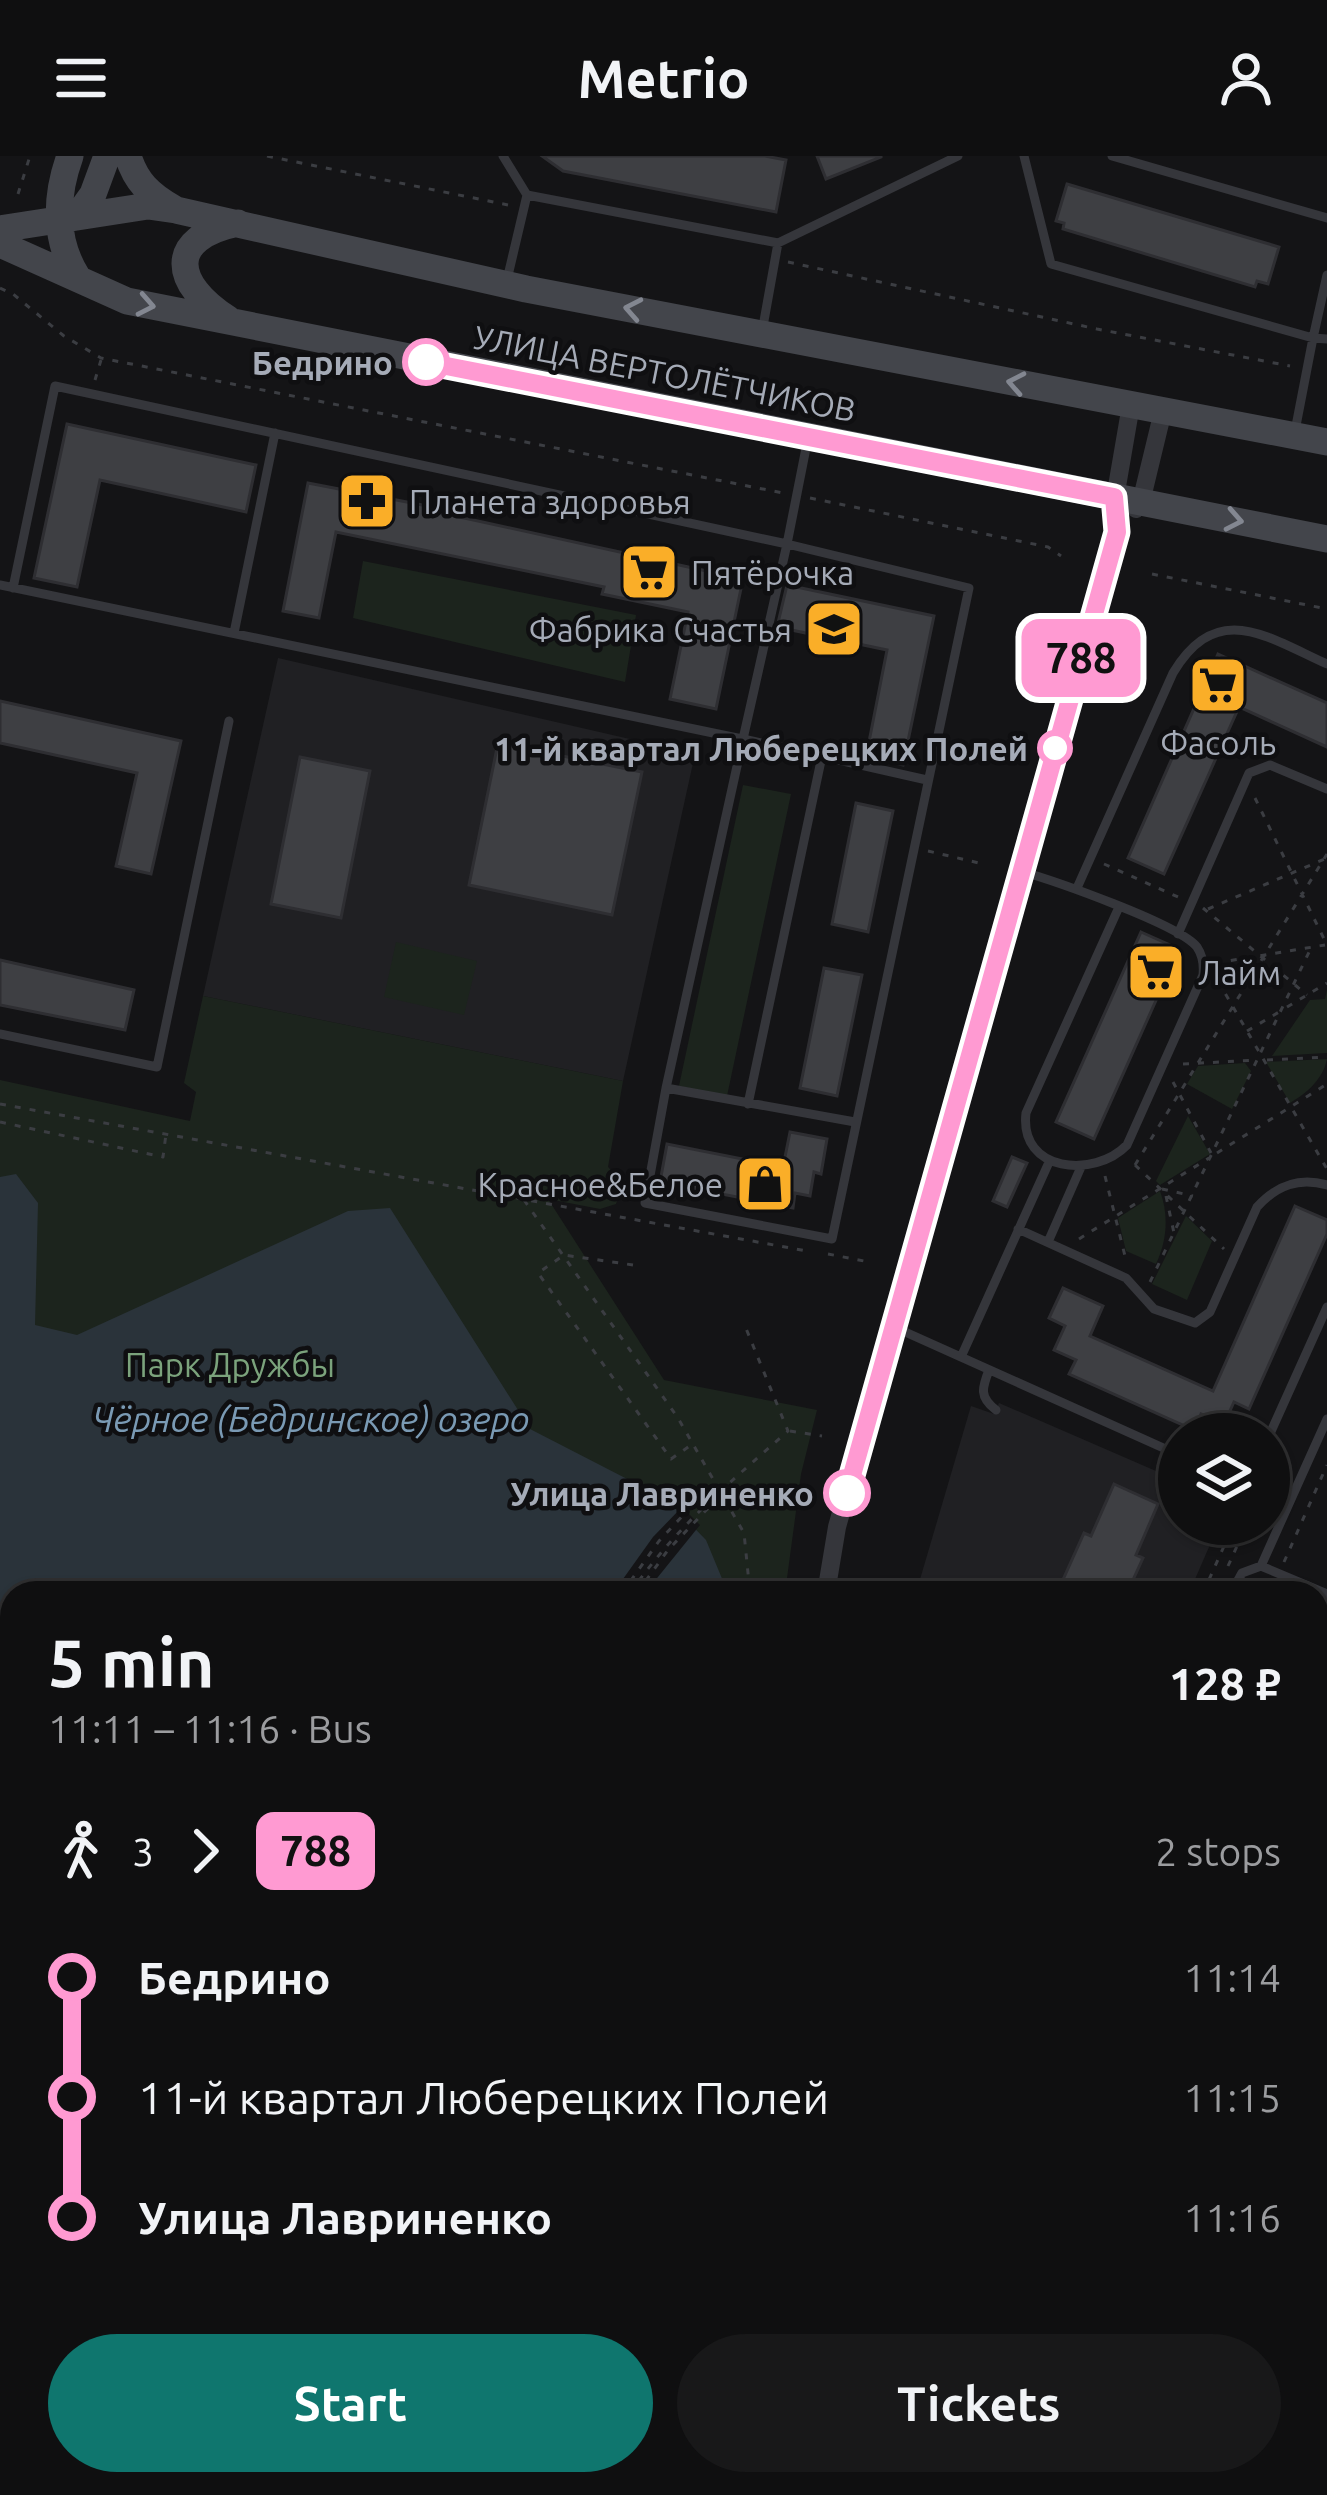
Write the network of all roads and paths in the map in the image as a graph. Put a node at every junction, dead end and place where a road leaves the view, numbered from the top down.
1 (30, 156) edge
2 (70, 156) edge
3 (107, 156) edge
4 (128, 156) edge
5 (267, 156) edge
6 (503, 156) edge
7 (958, 156) edge
8 (1024, 156) edge
9 (1112, 156) edge
10 (17, 194) dead end
11 (527, 195) junction
12 (523, 208) junction
13 (176, 210) junction
14 (68, 218) junction
15 (1327, 218) edge
16 (238, 223) junction
17 (0, 229) edge
18 (778, 243) junction
19 (0, 244) edge
20 (774, 259) junction
21 (1327, 275) edge
22 (78, 278) junction
23 (506, 284) junction
24 (0, 288) edge
25 (231, 322) junction
26 (762, 334) junction
27 (1313, 338) junction
28 (1327, 339) edge
29 (101, 358) junction
30 (1307, 369) junction
31 (91, 394) junction
32 (1131, 405) junction
33 (1163, 411) junction
34 (274, 433) junction
35 (1294, 436) junction
36 (808, 438) junction
37 (1327, 442) edge
38 (797, 496) junction
39 (1128, 500) junction
40 (1327, 539) edge
41 (787, 544) junction
42 (1061, 556) dead end
43 (1152, 574) dead end
44 (0, 585) edge
45 (13, 588) junction
46 (1327, 609) edge
47 (234, 633) junction
48 (1327, 664) edge
49 (229, 721) dead end
50 (742, 739) junction
51 (821, 757) junction
52 (927, 780) junction
53 (1246, 780) junction
54 (1327, 789) edge
55 (913, 848) junction
56 (1326, 857) edge
57 (1090, 858) junction
58 (979, 863) dead end
59 (1020, 871) junction
60 (1292, 873) junction
61 (1077, 888) junction
62 (1302, 894) junction
63 (1192, 903) junction
64 (1119, 907) junction
65 (1207, 910) junction
66 (1178, 934) junction
67 (1327, 945) edge
68 (1311, 948) junction
69 (1263, 957) junction
70 (1206, 964) junction
71 (1327, 983) edge
72 (1294, 984) junction
73 (1307, 995) junction
74 (1233, 1006) junction
75 (1283, 1010) junction
76 (1247, 1031) junction
77 (0, 1034) edge
78 (1327, 1057) edge
79 (1262, 1059) junction
80 (1198, 1063) junction
81 (1163, 1065) junction
82 (1327, 1084) edge
83 (666, 1088) junction
84 (1179, 1093) junction
85 (0, 1104) edge
86 (748, 1104) junction
87 (1291, 1106) junction
88 (0, 1122) edge
89 (855, 1122) junction
90 (166, 1133) junction
91 (1213, 1155) junction
92 (1050, 1160) junction
93 (1102, 1162) junction
94 (1082, 1167) junction
95 (1327, 1168) edge
96 (1324, 1184) edge
97 (1160, 1189) junction
98 (1166, 1194) junction
99 (1193, 1196) junction
100 (523, 1199) junction
101 (1185, 1212) junction
102 (1115, 1216) junction
103 (1018, 1229) junction
104 (1174, 1234) junction
105 (1048, 1242) junction
106 (1063, 1249) junction
107 (805, 1250) dead end
108 (828, 1254) dead end
109 (564, 1255) junction
110 (1234, 1258) junction
111 (869, 1262) dead end
112 (633, 1265) dead end
113 (1132, 1283) junction
114 (1142, 1299) junction
115 (1327, 1306) edge
116 (745, 1326) dead end
117 (894, 1327) junction
118 (962, 1357) junction
119 (989, 1370) junction
120 (996, 1410) dead end
121 (1279, 1413) edge
122 (1327, 1419) edge
123 (788, 1431) junction
124 (822, 1436) dead end
125 (693, 1444) junction
126 (1158, 1446) edge
127 (1327, 1465) edge
128 (720, 1492) junction
129 (707, 1499) junction
130 (1290, 1502) edge
131 (1224, 1545) edge
132 (1238, 1545) edge
133 (1271, 1545) edge
134 (1261, 1566) junction
135 (1226, 1572) dead end
136 (1279, 1573) junction
137 (631, 1581) edge
138 (641, 1581) edge
139 (749, 1581) edge
140 (828, 1581) edge
141 (1208, 1581) edge
142 (1238, 1581) edge
143 (1297, 1581) edge

1 - 10 path
2 - 14 main road
3 - 14 main road
4 - 13 main road
5 - 12 path
6 - 11 lane
7 - 18 lane
8 - 27 lane
9 - 15 lane
11 - 12 lane
11 - 18 lane
12 - 23 lane
13 - 14 main road, УЛИЦА ВЕРТОЛЁТЧИКОВ
13 - 16 main road, УЛИЦА ВЕРТОЛЁТЧИКОВ
14 - 17 main road, УЛИЦА ВЕРТОЛЁТЧИКОВ
14 - 22 main road
16 - 23 main road, УЛИЦА ВЕРТОЛЁТЧИКОВ
16 - 25 main road
18 - 20 lane
19 - 22 main road, УЛИЦА ВЕРТОЛЁТЧИКОВ
20 - 26 lane
20 - 30 path
21 - 27 lane
22 -> 25 main road, УЛИЦА ВЕРТОЛЁТЧИКОВ
26 -> 23 main road, УЛИЦА ВЕРТОЛЁТЧИКОВ
24 - 29 path
25 - 36 main road, УЛИЦА ВЕРТОЛЁТЧИКОВ
32 -> 26 main road, УЛИЦА ВЕРТОЛЁТЧИКОВ
27 - 28 lane
27 - 30 lane
29 - 31 path
29 - 38 path
30 - 35 lane
31 - 34 lane
31 - 45 lane
32 - 33 main road, УЛИЦА ВЕРТОЛЁТЧИКОВ
32 - 39 street
33 - 35 main road, УЛИЦА ВЕРТОЛЁТЧИКОВ
33 - 39 street
34 - 41 lane
34 - 47 lane
35 - 37 main road, УЛИЦА ВЕРТОЛЁТЧИКОВ
36 - 38 lane
36 - 39 main road, УЛИЦА ВЕРТОЛЁТЧИКОВ
38 - 41 lane
38 - 42 path
39 -> 40 main road, УЛИЦА ВЕРТОЛЁТЧИКОВ
39 - 59 street
41 - 50 lane
41 - 52 lane
43 - 46 path
44 - 45 lane
45 - 47 lane
47 - 50 lane
48 - 57 lane
49 - 77 lane
50 - 51 lane
50 - 83 lane
51 - 52 lane
51 - 86 lane
52 - 55 lane
53 - 54 lane
53 - 60 path
53 - 63 lane
55 - 58 path
55 - 89 lane
56 - 60 path
56 - 62 path
57 - 61 lane
57 - 63 path
59 - 61 lane
59 - 117 street
60 - 62 path
60 - 65 path
61 - 64 lane
62 - 67 path
62 - 69 path
63 - 65 path
63 - 66 lane
64 - 66 lane
64 - 92 lane
65 - 69 path
66 - 70 lane
67 - 68 path
68 - 69 path
68 - 72 path
69 - 70 path
69 - 72 path
69 - 74 path
70 - 74 path
70 - 81 lane
71 - 73 path
72 - 73 path
72 - 75 path
73 - 75 path
74 - 76 path
74 - 80 path
75 - 76 path
75 - 79 path
76 - 79 path
78 - 79 path
79 - 80 path
79 - 87 path
79 - 91 path
80 - 81 path
80 - 84 path
81 - 84 path
81 - 93 lane
82 - 87 path
83 - 86 lane
83 - 89 lane
84 - 91 path
84 - 97 path
85 - 90 path
86 - 89 lane
87 - 91 path
87 - 95 path
88 - 90 path
90 - 100 path
91 - 97 path
91 - 99 path
92 - 94 lane
92 - 103 lane
93 - 94 lane
93 - 102 path
94 - 105 lane
95 - 96 lane
96 - 110 lane
97 - 98 path
97 - 99 path
97 - 102 path
98 - 101 path
98 - 104 path
99 - 101 path
100 - 107 path
100 - 109 path
101 - 104 path
101 - 110 path
102 - 106 path
102 - 113 path
103 - 105 lane
103 - 118 lane
104 - 114 path
105 - 106 lane
106 - 113 lane
108 - 111 path
109 - 112 path
109 - 125 path
109 - 125 path
110 - 114 lane
113 - 114 lane
115 - 121 lane
116 - 123 path
117 - 118 lane
117 - 140 street
118 - 119 lane
119 - 120 lane
119 - 126 lane
122 - 130 lane
123 - 124 path
123 - 128 path
125 - 128 path
127 - 136 path
128 - 129 path
128 - 139 path
129 - 137 path
129 - 138 path
131 - 141 path
132 - 135 path
133 - 134 lane
134 - 136 lane
134 - 142 lane
136 - 143 lane

